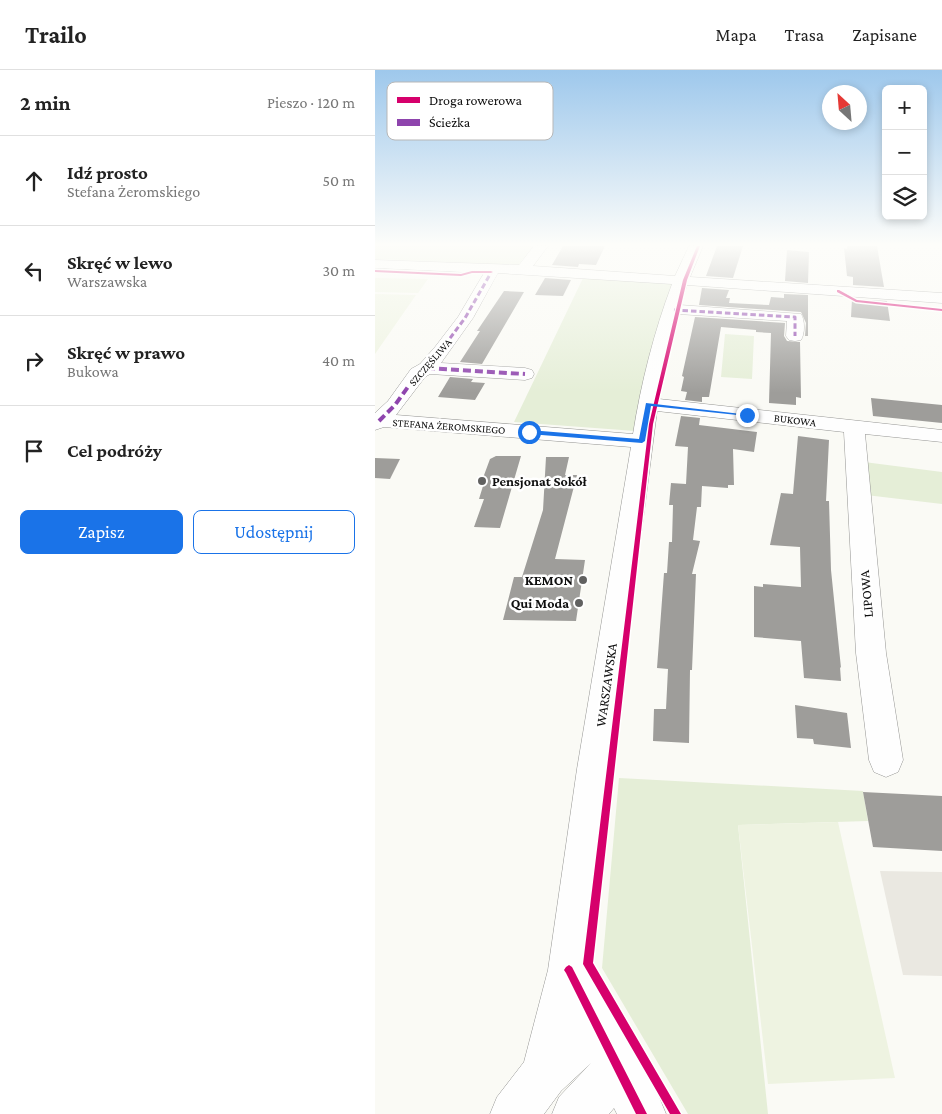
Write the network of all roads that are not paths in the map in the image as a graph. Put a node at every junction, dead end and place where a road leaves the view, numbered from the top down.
1 (478, 295) edge
2 (676, 295) edge
3 (894, 295) edge
4 (942, 298) edge
5 (671, 309) junction
6 (795, 336) dead end
7 (427, 368) junction
8 (525, 374) dead end
9 (648, 404) junction
10 (376, 422) edge
11 (854, 427) junction
12 (942, 436) edge
13 (642, 441) junction
14 (886, 760) dead end
15 (569, 970) junction
16 (597, 1028) junction
17 (618, 1069) junction
18 (544, 1074) junction
19 (514, 1114) edge
20 (576, 1114) edge
21 (642, 1114) edge

1 - 7 street, SZCZĘŚLIWA
2 - 5 street, WARSZAWSKA
3 - 4 street
5 - 6 street
5 - 9 street, WARSZAWSKA
7 - 8 street
7 - 10 street, SZCZĘŚLIWA
9 - 11 street, BUKOWA
9 - 13 street, WARSZAWSKA
10 - 13 street, STEFANA ŻEROMSKIEGO
11 - 12 street, BUKOWA
11 - 14 street, LIPOWA
13 - 15 street, WARSZAWSKA
15 - 16 street
15 - 18 street, WARSZAWSKA
16 - 17 street
16 - 18 street
17 - 20 street
17 - 21 street
18 - 19 street

